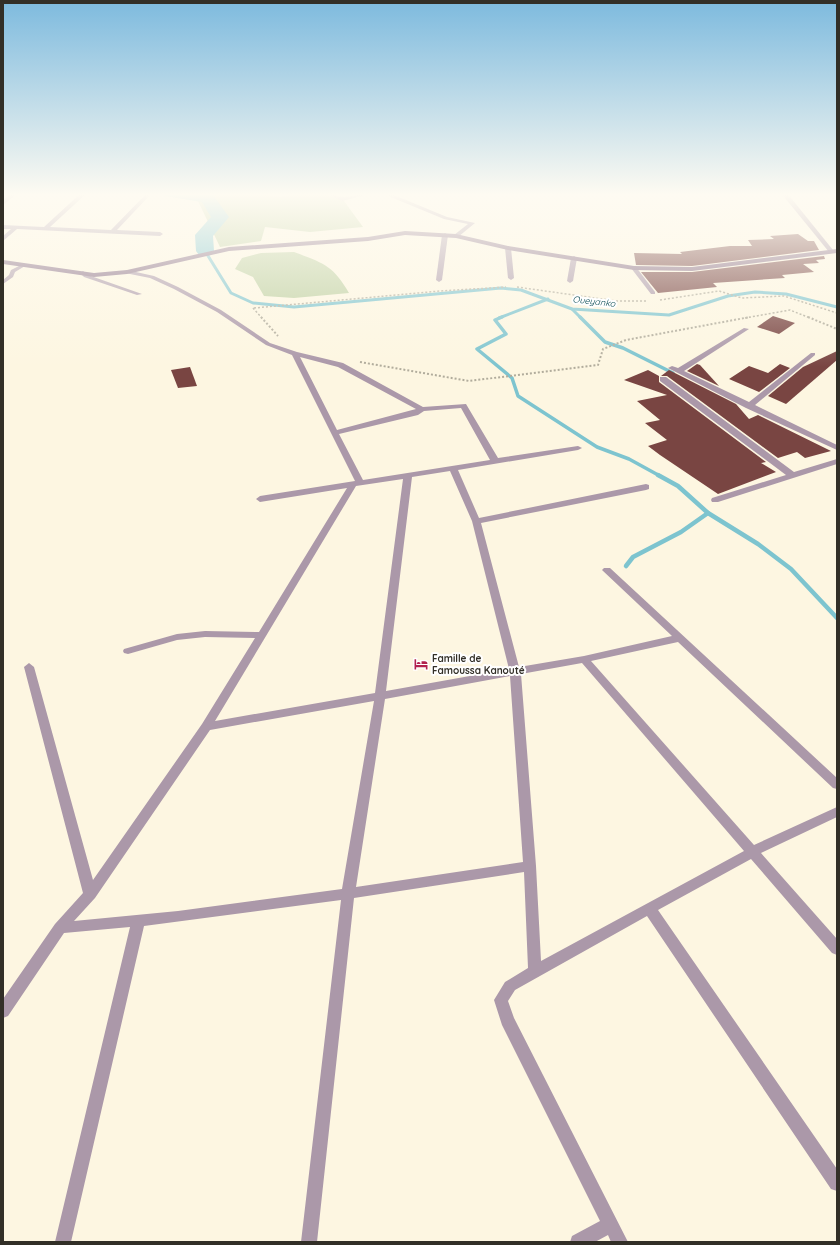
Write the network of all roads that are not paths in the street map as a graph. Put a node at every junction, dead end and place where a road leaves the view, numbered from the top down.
1 (220, 251) edge
2 (443, 251) edge
3 (508, 251) edge
4 (528, 251) edge
5 (834, 251) edge
6 (574, 258) junction
7 (3, 262) edge
8 (23, 266) junction
9 (634, 268) junction
10 (128, 272) junction
11 (83, 273) junction
12 (511, 278) dead end
13 (439, 280) dead end
14 (570, 281) dead end
15 (3, 283) edge
16 (653, 293) dead end
17 (139, 294) dead end
18 (746, 329) dead end
19 (296, 354) junction
20 (813, 354) dead end
21 (663, 379) dead end
22 (749, 406) junction
23 (422, 409) junction
24 (335, 433) junction
25 (578, 448) dead end
26 (837, 448) edge
27 (837, 460) edge
28 (495, 461) junction
29 (453, 468) junction
30 (792, 475) junction
31 (408, 476) junction
32 (356, 484) junction
33 (646, 487) dead end
34 (260, 499) dead end
35 (715, 500) dead end
36 (476, 521) junction
37 (606, 570) dead end
38 (263, 635) junction
39 (680, 638) junction
40 (128, 651) dead end
41 (584, 659) junction
42 (29, 667) dead end
43 (514, 671) junction
44 (380, 694) junction
45 (206, 727) junction
46 (837, 785) edge
47 (837, 812) edge
48 (752, 852) junction
49 (530, 866) junction
50 (90, 894) junction
51 (348, 894) junction
52 (649, 908) junction
53 (138, 922) junction
54 (60, 928) junction
55 (837, 949) edge
56 (535, 971) junction
57 (8, 994) edge
58 (3, 1011) edge
59 (837, 1183) edge
60 (612, 1224) junction
61 (63, 1242) edge
62 (309, 1242) edge
63 (578, 1242) edge
64 (620, 1242) edge

1 - 10 street
2 - 13 street
3 - 12 street
4 - 6 street
5 - 9 street
6 - 9 street
6 - 14 street
7 - 8 street
8 - 11 street
8 - 15 lane
9 - 16 street
10 - 11 street
10 - 19 street
11 - 17 street
18 - 22 street
19 - 23 street
19 - 24 street
20 - 22 street
21 - 30 street
22 - 26 street
23 - 24 street
23 - 28 street
24 - 32 street
25 - 28 street
27 - 30 street
28 - 29 street
29 - 31 street
29 - 36 street
30 - 35 street
31 - 32 street
31 - 44 street
32 - 34 street
32 - 38 street
33 - 36 street
36 - 43 street
37 - 39 street
38 - 40 street
38 - 45 street
39 - 41 street
39 - 46 street
41 - 43 street
41 - 48 street
42 - 50 street
43 - 44 street
43 - 49 street
44 - 45 street
44 - 51 street
45 - 50 street
47 - 48 street
48 - 52 street
48 - 55 street
49 - 51 street
49 - 56 street
50 - 54 street
51 - 53 street
51 - 62 street
52 - 56 street
52 - 59 street
53 - 54 street
53 - 61 street
54 - 57 street
56 - 60 street
57 - 58 street
60 - 63 street
60 - 64 street

